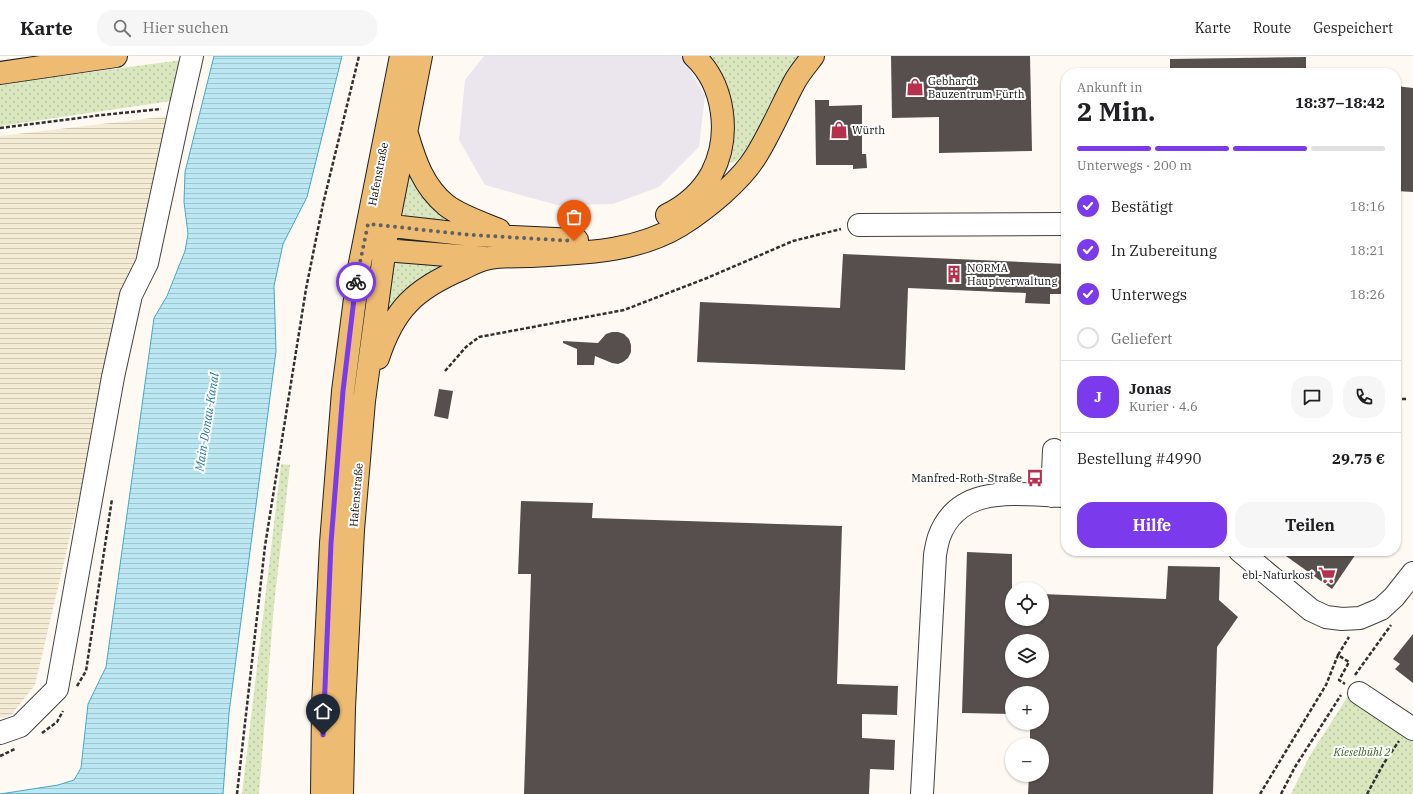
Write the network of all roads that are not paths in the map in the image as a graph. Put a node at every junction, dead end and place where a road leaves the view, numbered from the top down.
1 (116, 56) edge
2 (192, 56) edge
3 (401, 56) edge
4 (421, 56) edge
5 (694, 56) edge
6 (813, 56) edge
7 (0, 73) edge
8 (406, 130) junction
9 (378, 224) junction
10 (1061, 224) edge
11 (859, 225) road end
12 (517, 238) junction
13 (363, 247) junction
14 (384, 250) junction
15 (489, 258) junction
16 (364, 400) junction
17 (1054, 450) dead end
18 (1059, 496) edge
19 (1246, 556) edge
20 (1413, 573) edge
21 (1350, 687) road end
22 (1411, 728) edge
23 (0, 732) edge
24 (322, 794) edge
25 (342, 794) edge
26 (922, 794) edge

1 - 7 main road
2 - 23 street
3 - 9 main road, Hafenstraße
4 - 8 main road, Hafenstraße
5 - 12 main road
6 - 15 main road
8 - 9 main road, Hafenstraße
8 - 12 main road
9 - 12 main road
9 - 13 main road, Hafenstraße
9 - 14 main road, Hafenstraße
10 - 11 street
13 - 14 main road
13 - 24 main road, Hafenstraße
14 - 15 main road
14 - 16 main road, Hafenstraße
15 - 16 main road
16 - 25 main road, Hafenstraße
17 - 18 street
18 - 26 street
19 - 20 street
21 - 22 street

